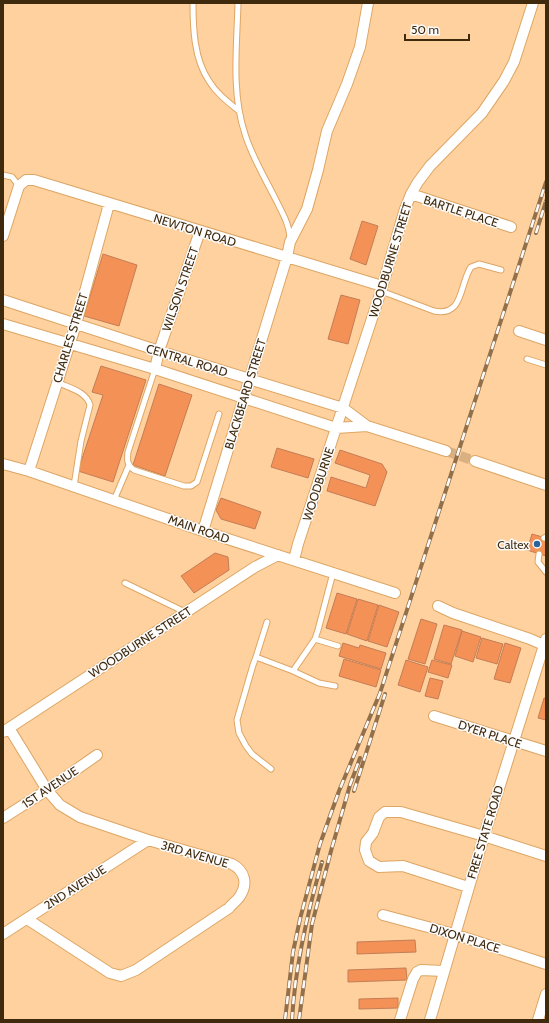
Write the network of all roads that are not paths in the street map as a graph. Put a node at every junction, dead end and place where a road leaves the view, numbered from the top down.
1 (193, 3) edge
2 (238, 3) edge
3 (368, 3) edge
4 (533, 3) edge
5 (239, 111) junction
6 (3, 175) edge
7 (18, 190) junction
8 (411, 194) junction
9 (109, 204) junction
10 (511, 227) dead end
11 (200, 231) junction
12 (3, 236) edge
13 (290, 242) junction
14 (287, 257) junction
15 (501, 270) dead end
16 (382, 288) junction
17 (3, 300) edge
18 (3, 324) edge
19 (76, 324) junction
20 (519, 331) dead end
21 (546, 340) edge
22 (69, 344) junction
23 (159, 351) junction
24 (527, 359) dead end
25 (546, 365) edge
26 (155, 369) junction
27 (249, 379) junction
28 (57, 382) junction
29 (244, 398) junction
30 (343, 408) junction
31 (219, 414) dead end
32 (367, 426) junction
33 (336, 428) junction
34 (446, 451) tunnel mouth
35 (475, 461) tunnel mouth
36 (3, 464) edge
37 (128, 465) junction
38 (29, 471) junction
39 (546, 485) edge
40 (74, 486) junction
41 (114, 500) junction
42 (203, 531) junction
43 (539, 554) dead end
44 (278, 555) junction
45 (294, 560) junction
46 (546, 572) edge
47 (333, 573) junction
48 (124, 583) dead end
49 (394, 593) dead end
50 (438, 606) dead end
51 (186, 612) junction
52 (267, 622) dead end
53 (546, 635) edge
54 (530, 638) junction
55 (315, 639) junction
56 (545, 644) edge
57 (338, 646) dead end
58 (256, 657) junction
59 (293, 671) junction
60 (335, 686) dead end
61 (434, 716) dead end
62 (6, 730) edge
63 (514, 741) junction
64 (546, 752) edge
65 (96, 755) dead end
66 (271, 769) dead end
67 (47, 790) junction
68 (3, 818) edge
69 (484, 836) junction
70 (148, 840) junction
71 (546, 856) edge
72 (468, 887) junction
73 (383, 915) dead end
74 (26, 918) junction
75 (3, 934) edge
76 (454, 934) junction
77 (546, 964) edge
78 (444, 971) junction
79 (546, 994) edge
80 (400, 1020) edge
81 (430, 1020) edge
82 (538, 1020) edge

1 - 5 lane
2 - 5 lane
3 - 13 street, BLACKBEARD STREET
4 - 8 street, WOODBURNE STREET
5 - 13 lane
6 - 7 lane
7 - 9 street, NEWTON ROAD
7 - 12 street
8 - 10 street, BARTLE PLACE
8 - 16 street, WOODBURNE STREET
9 - 11 street, NEWTON ROAD
9 - 19 street, CHARLES STREET
11 - 14 street, NEWTON ROAD
11 - 23 street, WILSON STREET
13 - 14 street, BLACKBEARD STREET
14 - 16 street, NEWTON ROAD
14 - 27 street, BLACKBEARD STREET
15 - 16 lane
16 - 30 street, WOODBURNE STREET
17 - 19 street, CENTRAL ROAD
18 - 22 street, CENTRAL ROAD
19 - 22 street, CHARLES STREET
19 - 23 street, CENTRAL ROAD
20 - 21 street
22 - 26 street, CENTRAL ROAD
22 - 28 street, CHARLES STREET
23 - 26 street, WILSON STREET
23 - 27 street, CENTRAL ROAD
24 - 25 lane
26 - 29 street, CENTRAL ROAD
26 - 37 lane
27 - 29 street, BLACKBEARD STREET
27 - 30 street, CENTRAL ROAD
28 - 38 street, CHARLES STREET
28 - 40 lane
29 - 33 street, CENTRAL ROAD
29 - 42 street, BLACKBEARD STREET
30 - 32 street, CENTRAL ROAD
30 - 33 street, WOODBURNE
31 - 37 lane
32 - 33 street, CENTRAL ROAD
32 - 34 street, CENTRAL ROAD
33 - 45 street, WOODBURNE
35 - 39 street
36 - 38 street, MAIN ROAD
37 - 41 lane
38 - 40 street, MAIN ROAD
40 - 41 street, MAIN ROAD
41 - 42 street, MAIN ROAD
42 - 44 street, MAIN ROAD
43 - 46 lane
44 - 45 street, MAIN ROAD
44 - 51 street, WOODBURNE STREET
45 - 47 street, MAIN ROAD
47 - 49 street, MAIN ROAD
47 - 55 lane
48 - 51 lane
50 - 54 street
51 - 62 street, WOODBURNE STREET
52 - 58 lane
53 - 54 street
54 - 56 street
55 - 57 lane
55 - 59 lane
56 - 63 street, FREE STATE ROAD
58 - 59 lane
58 - 66 lane
59 - 60 lane
61 - 63 street, DYER PLACE
62 - 67 street, 3RD AVENUE
63 - 64 street, DYER PLACE
63 - 69 street, FREE STATE ROAD
65 - 67 street, 1ST AVENUE
67 - 68 street, 1ST AVENUE
67 - 70 street, 3RD AVENUE
69 - 71 street
69 - 72 street, FREE STATE ROAD
69 - 72 street
70 - 74 street, 2ND AVENUE
70 - 74 street, 3RD AVENUE
72 - 76 street, FREE STATE ROAD
73 - 76 street, DIXON PLACE
74 - 75 street, 2ND AVENUE
76 - 77 street, DIXON PLACE
76 - 78 street, FREE STATE ROAD
78 - 80 street
78 - 81 street, FREE STATE ROAD
79 - 82 street

